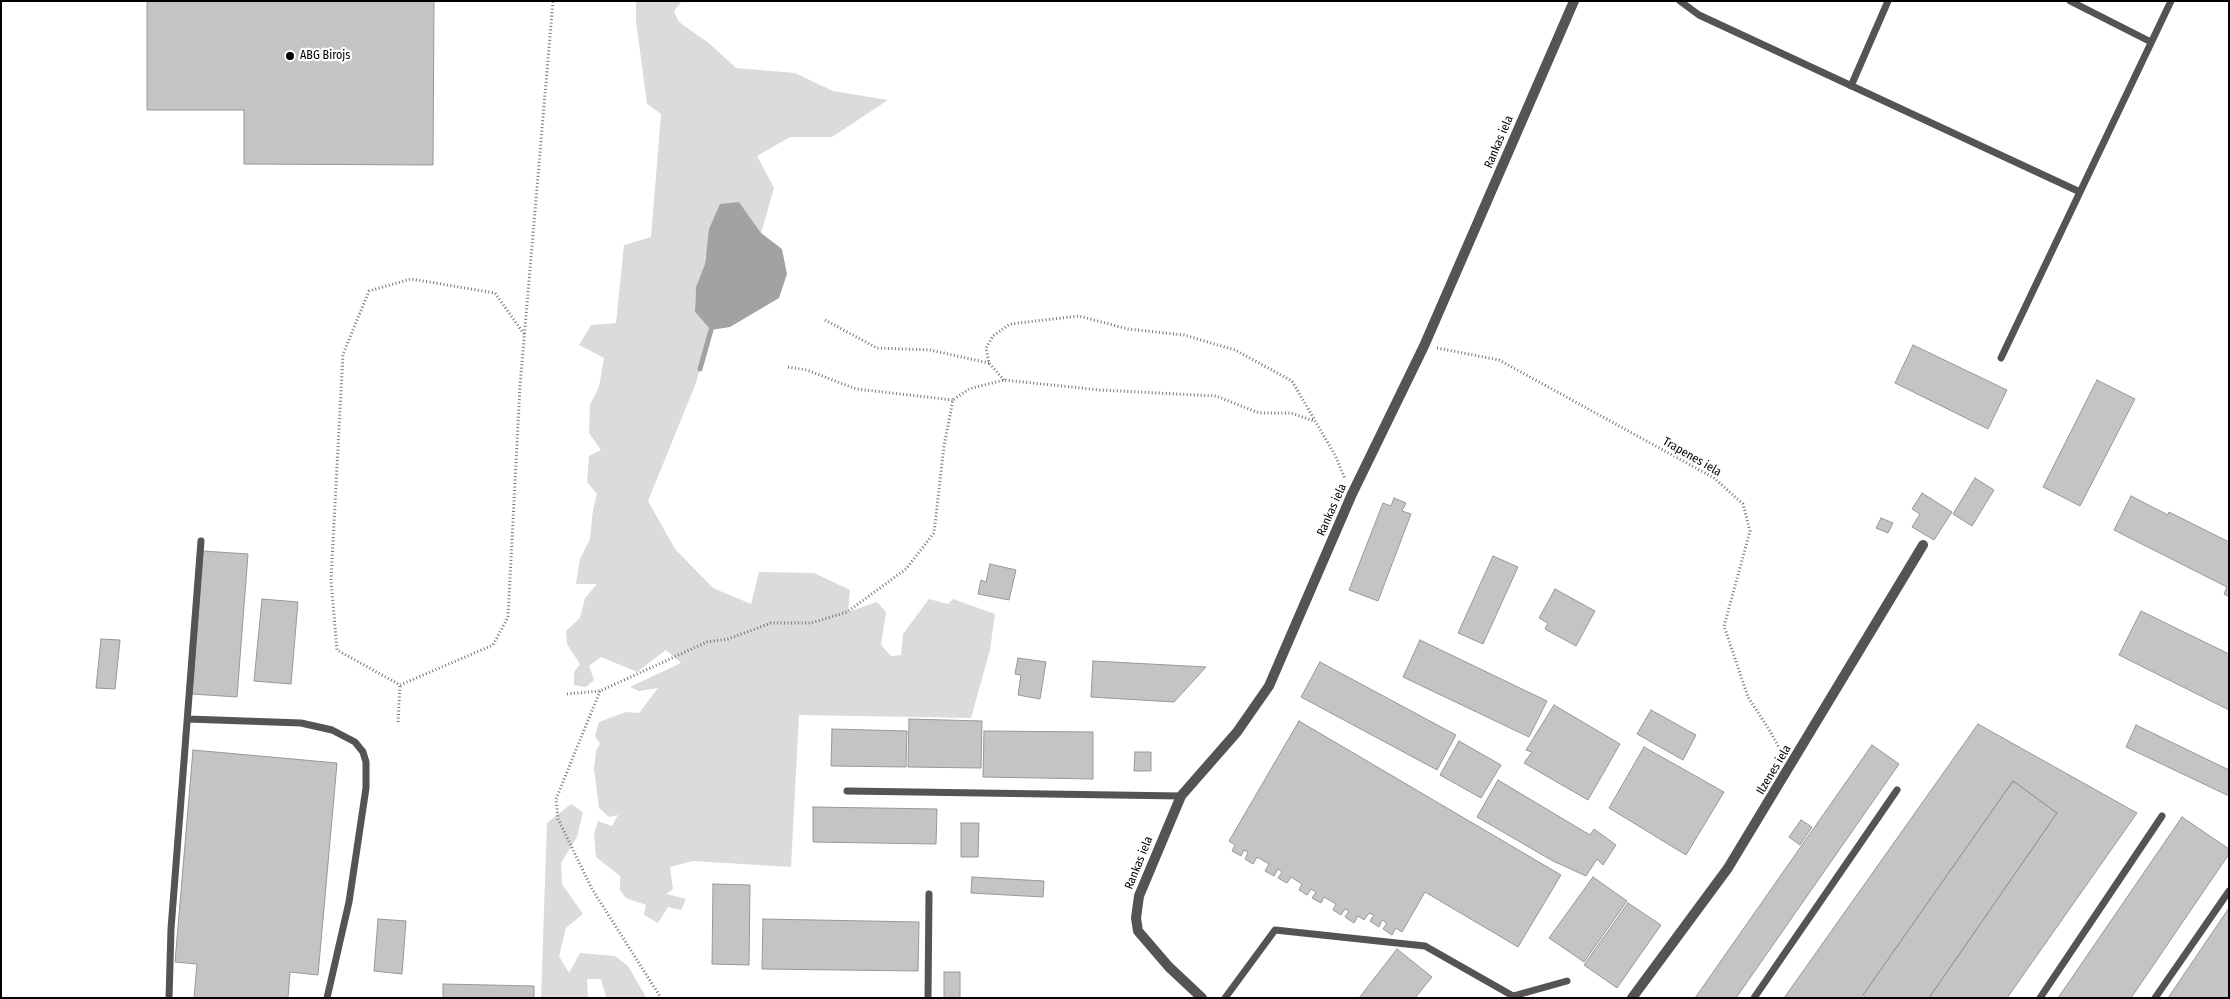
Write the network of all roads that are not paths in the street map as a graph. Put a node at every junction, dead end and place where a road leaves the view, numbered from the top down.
1 (1574, 1) edge
2 (1680, 1) edge
3 (1888, 1) edge
4 (2070, 1) edge
5 (2171, 1) edge
6 (2151, 42) junction
7 (1851, 86) junction
8 (2080, 192) junction
9 (2001, 358) dead end
10 (201, 541) dead end
11 (1923, 545) dead end
12 (188, 719) junction
13 (1897, 790) dead end
14 (847, 791) dead end
15 (1181, 796) junction
16 (2162, 816) dead end
17 (2229, 891) edge
18 (929, 894) dead end
19 (1567, 981) dead end
20 (169, 998) edge
21 (327, 998) edge
22 (928, 998) edge
23 (1202, 998) edge
24 (1225, 998) edge
25 (1632, 998) edge
26 (1754, 998) edge
27 (2040, 998) edge
28 (2155, 998) edge

1 - 15 street, Rankas iela
2 - 7 lane
3 - 7 lane
4 - 6 lane
5 - 6 lane
6 - 8 lane
7 - 8 lane
8 - 9 lane
10 - 12 lane
11 - 25 street, Ilzenes iela
12 - 20 lane
12 - 21 lane
13 - 26 lane
14 - 15 lane
15 - 23 street, Rankas iela
16 - 27 lane
17 - 28 lane
18 - 22 lane
19 - 24 lane

